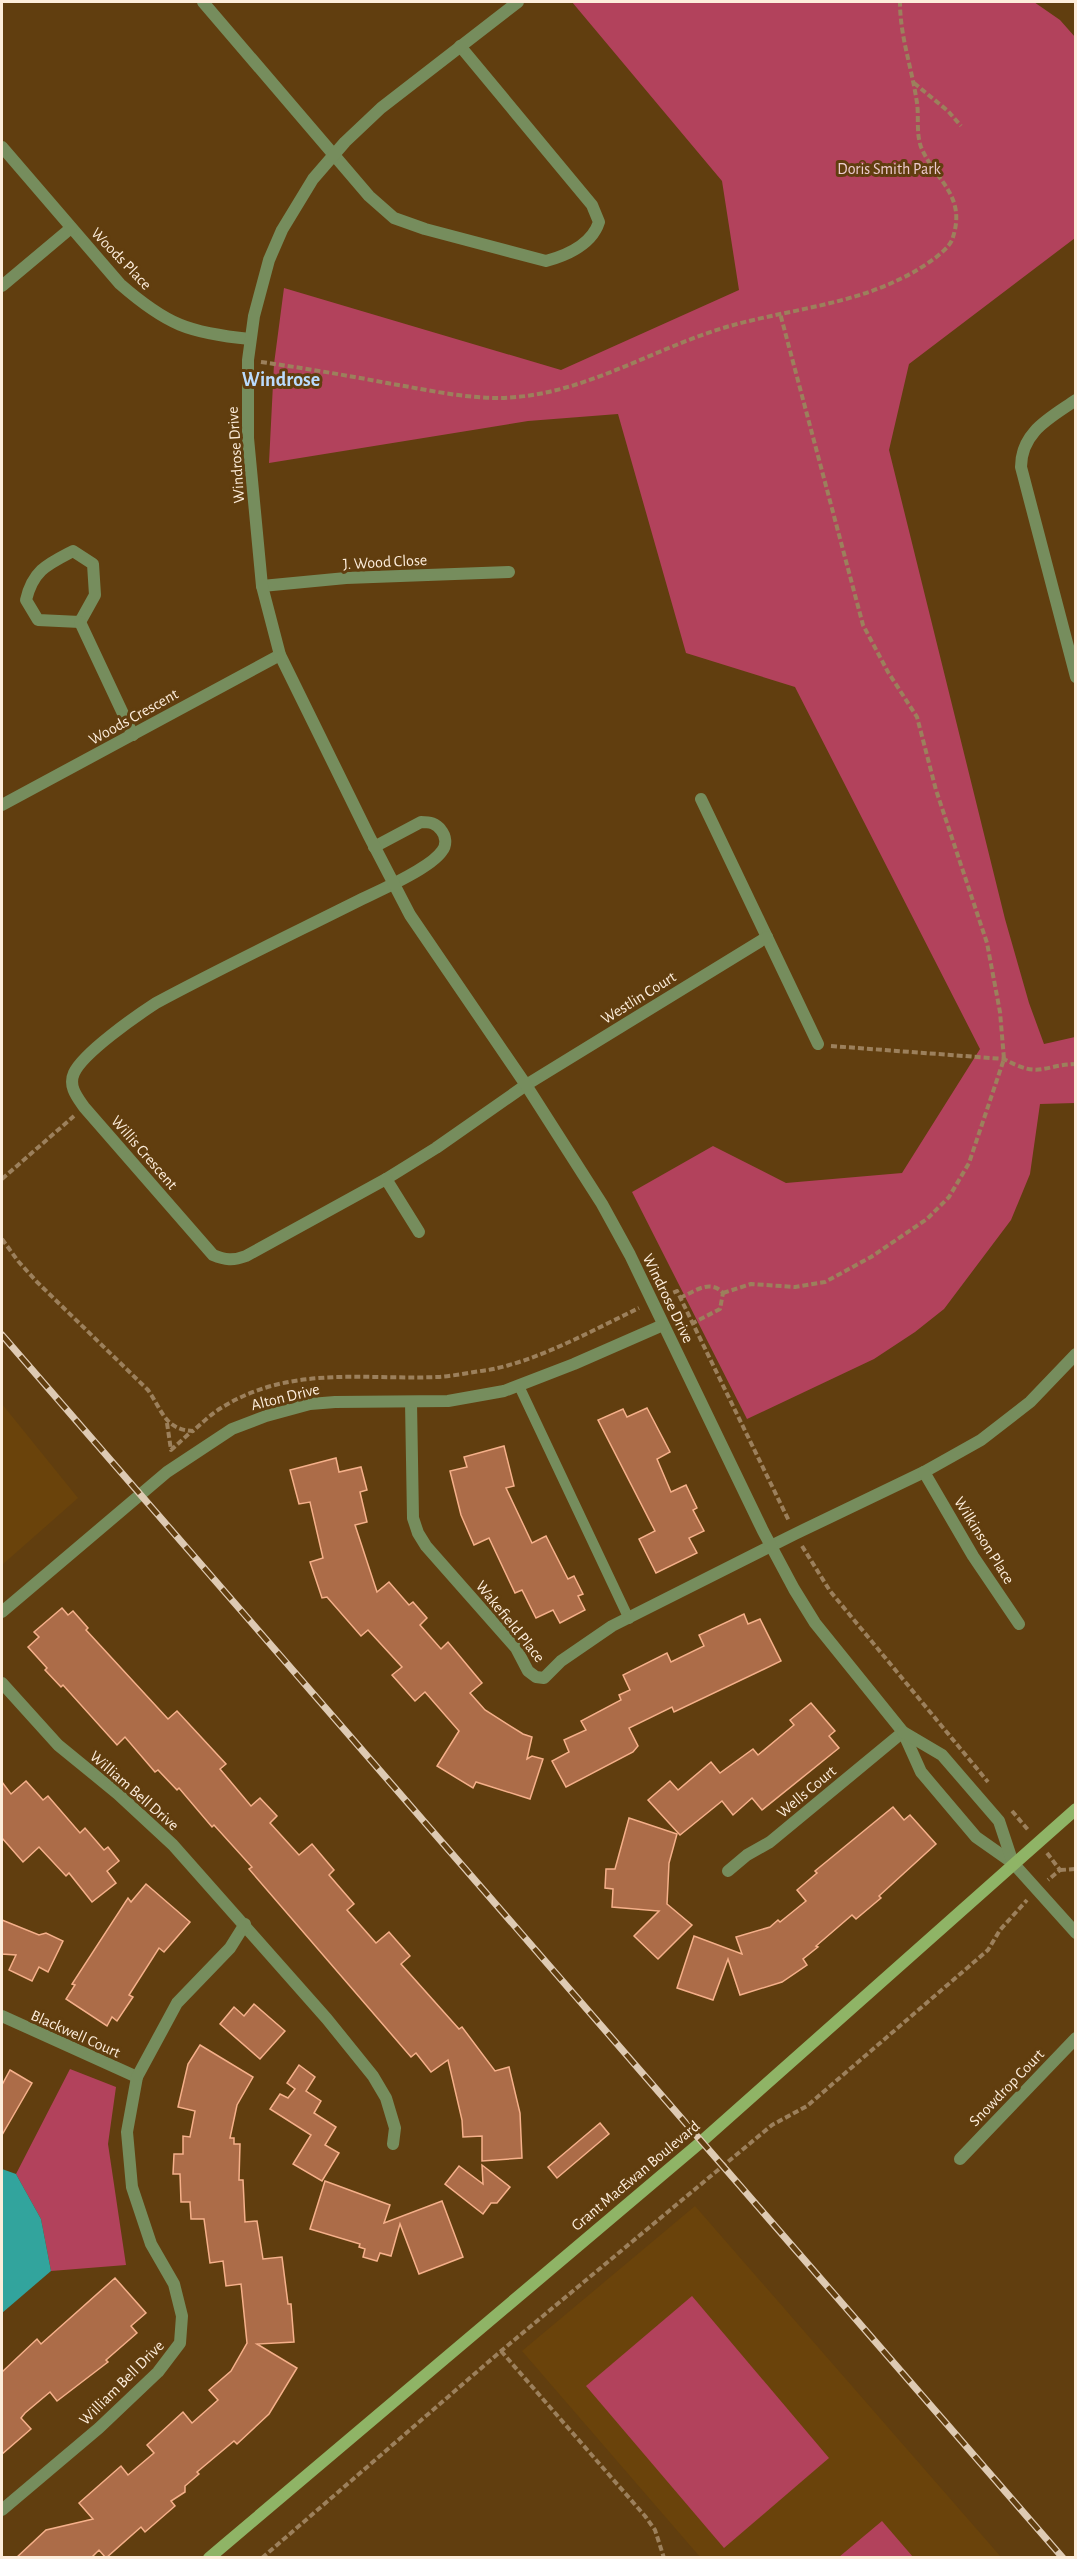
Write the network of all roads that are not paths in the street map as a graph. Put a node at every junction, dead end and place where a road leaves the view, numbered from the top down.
1 (203, 2) edge
2 (518, 2) edge
3 (460, 46) junction
4 (2, 147) edge
5 (334, 154) junction
6 (71, 228) junction
7 (2, 286) edge
8 (250, 339) junction
9 (1076, 400) edge
10 (509, 572) dead end
11 (262, 586) junction
12 (80, 622) junction
13 (280, 655) junction
14 (1076, 677) edge
15 (133, 735) junction
16 (701, 799) dead end
17 (2, 804) edge
18 (374, 847) junction
19 (393, 884) junction
20 (767, 937) junction
21 (818, 1044) road end
22 (525, 1085) junction
23 (386, 1179) junction
24 (419, 1232) dead end
25 (663, 1325) junction
26 (1076, 1354) edge
27 (519, 1386) junction
28 (411, 1402) junction
29 (924, 1472) junction
30 (770, 1546) junction
31 (2, 1612) edge
32 (628, 1618) junction
33 (1019, 1624) dead end
34 (2, 1683) edge
35 (903, 1732) junction
36 (1076, 1809) edge
37 (1012, 1863) junction
38 (728, 1871) dead end
39 (245, 1924) junction
40 (1076, 1933) edge
41 (2, 2016) edge
42 (1076, 2038) edge
43 (137, 2077) junction
44 (393, 2144) dead end
45 (960, 2159) dead end
46 (2, 2510) edge
47 (209, 2558) edge

1 - 5 street
2 - 3 street, Windrose Drive
3 - 5 street, Windrose Drive
3 - 5 street
4 - 6 street, Woods Place
5 - 8 street, Windrose Drive
6 - 7 street
6 - 8 street, Woods Place
8 - 11 street, Windrose Drive
9 - 14 street
10 - 11 street, J. Wood Close
11 - 13 street, Windrose Drive
12 - 12 street
12 - 15 street
13 - 15 street, Woods Crescent
13 - 18 street, Windrose Drive
15 - 17 street, Woods Crescent
16 - 20 street
18 - 19 street, Windrose Drive
18 - 19 street
19 - 22 street, Windrose Drive
19 - 23 street, Willis Crescent
20 - 21 street
20 - 22 street, Westlin Court
22 - 23 street, Willis Crescent
22 - 25 street, Windrose Drive
23 - 24 street
25 - 27 street, Alton Drive
25 - 30 street, Windrose Drive
26 - 29 street
27 - 28 street, Alton Drive
27 - 32 lane
28 - 31 street, Alton Drive
28 - 32 street, Wakefield Place
29 - 30 street
29 - 33 street, Wilkinson Place
30 - 32 street, Wakefield Place
30 - 35 street, Windrose Drive
34 - 39 street, William Bell Drive
35 - 37 street, Windrose Drive
35 - 37 street, Windrose Drive
35 - 38 street, Wells Court
36 - 37 main road, Grant MacEwan Boulevard
37 - 40 street
37 - 47 main road, Grant MacEwan Boulevard
39 - 43 street, William Bell Drive
39 - 44 street, William Bell Drive
41 - 43 street, Blackwell Court
42 - 45 street, Snowdrop Court
43 - 46 street, William Bell Drive

